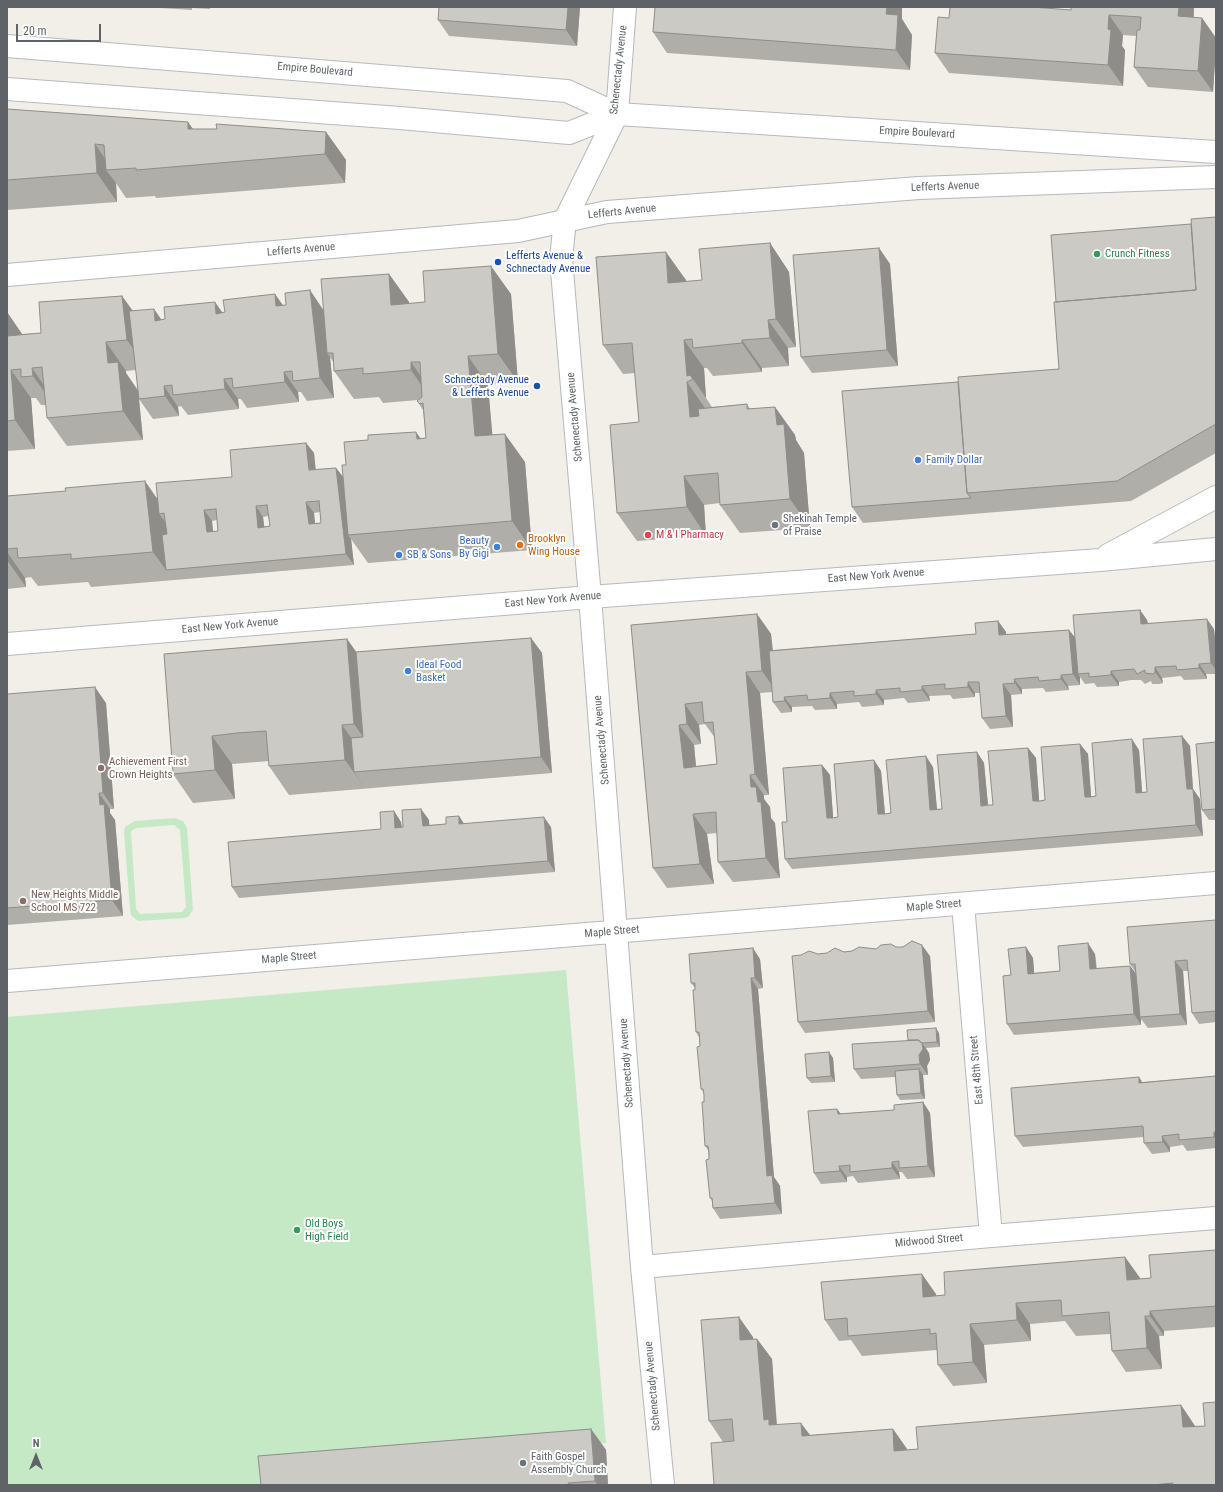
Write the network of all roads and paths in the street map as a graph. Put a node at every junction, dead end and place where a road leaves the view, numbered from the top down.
1 (625, 7) edge
2 (7, 46) edge
3 (7, 89) edge
4 (617, 114) junction
5 (1216, 152) edge
6 (1216, 177) edge
7 (565, 220) junction
8 (7, 275) edge
9 (1216, 497) edge
10 (1216, 549) edge
11 (1100, 560) junction
12 (590, 597) junction
13 (7, 644) edge
14 (1216, 883) edge
15 (963, 904) junction
16 (617, 932) junction
17 (7, 981) edge
18 (1216, 1218) edge
19 (990, 1236) junction
20 (642, 1267) junction
21 (663, 1485) edge

1 - 4 street, Schenectady Avenue
2 - 4 street, Empire Boulevard
3 - 4 street, Empire Boulevard
4 - 5 street, Empire Boulevard
4 - 7 street, Schenectady Avenue
6 - 7 street, Lefferts Avenue
7 - 8 street, Lefferts Avenue
7 - 12 street, Schenectady Avenue
9 - 11 street, East New York Avenue
10 - 11 street, East New York Avenue
11 - 12 street, East New York Avenue
12 - 13 street, East New York Avenue
12 - 16 street, Schenectady Avenue
14 - 15 street, Maple Street
15 - 16 street, Maple Street
15 - 19 street, East 48th Street
16 - 17 street, Maple Street
16 - 20 street, Schenectady Avenue
18 - 19 street, Midwood Street
19 - 20 street, Midwood Street
20 - 21 street, Schenectady Avenue

